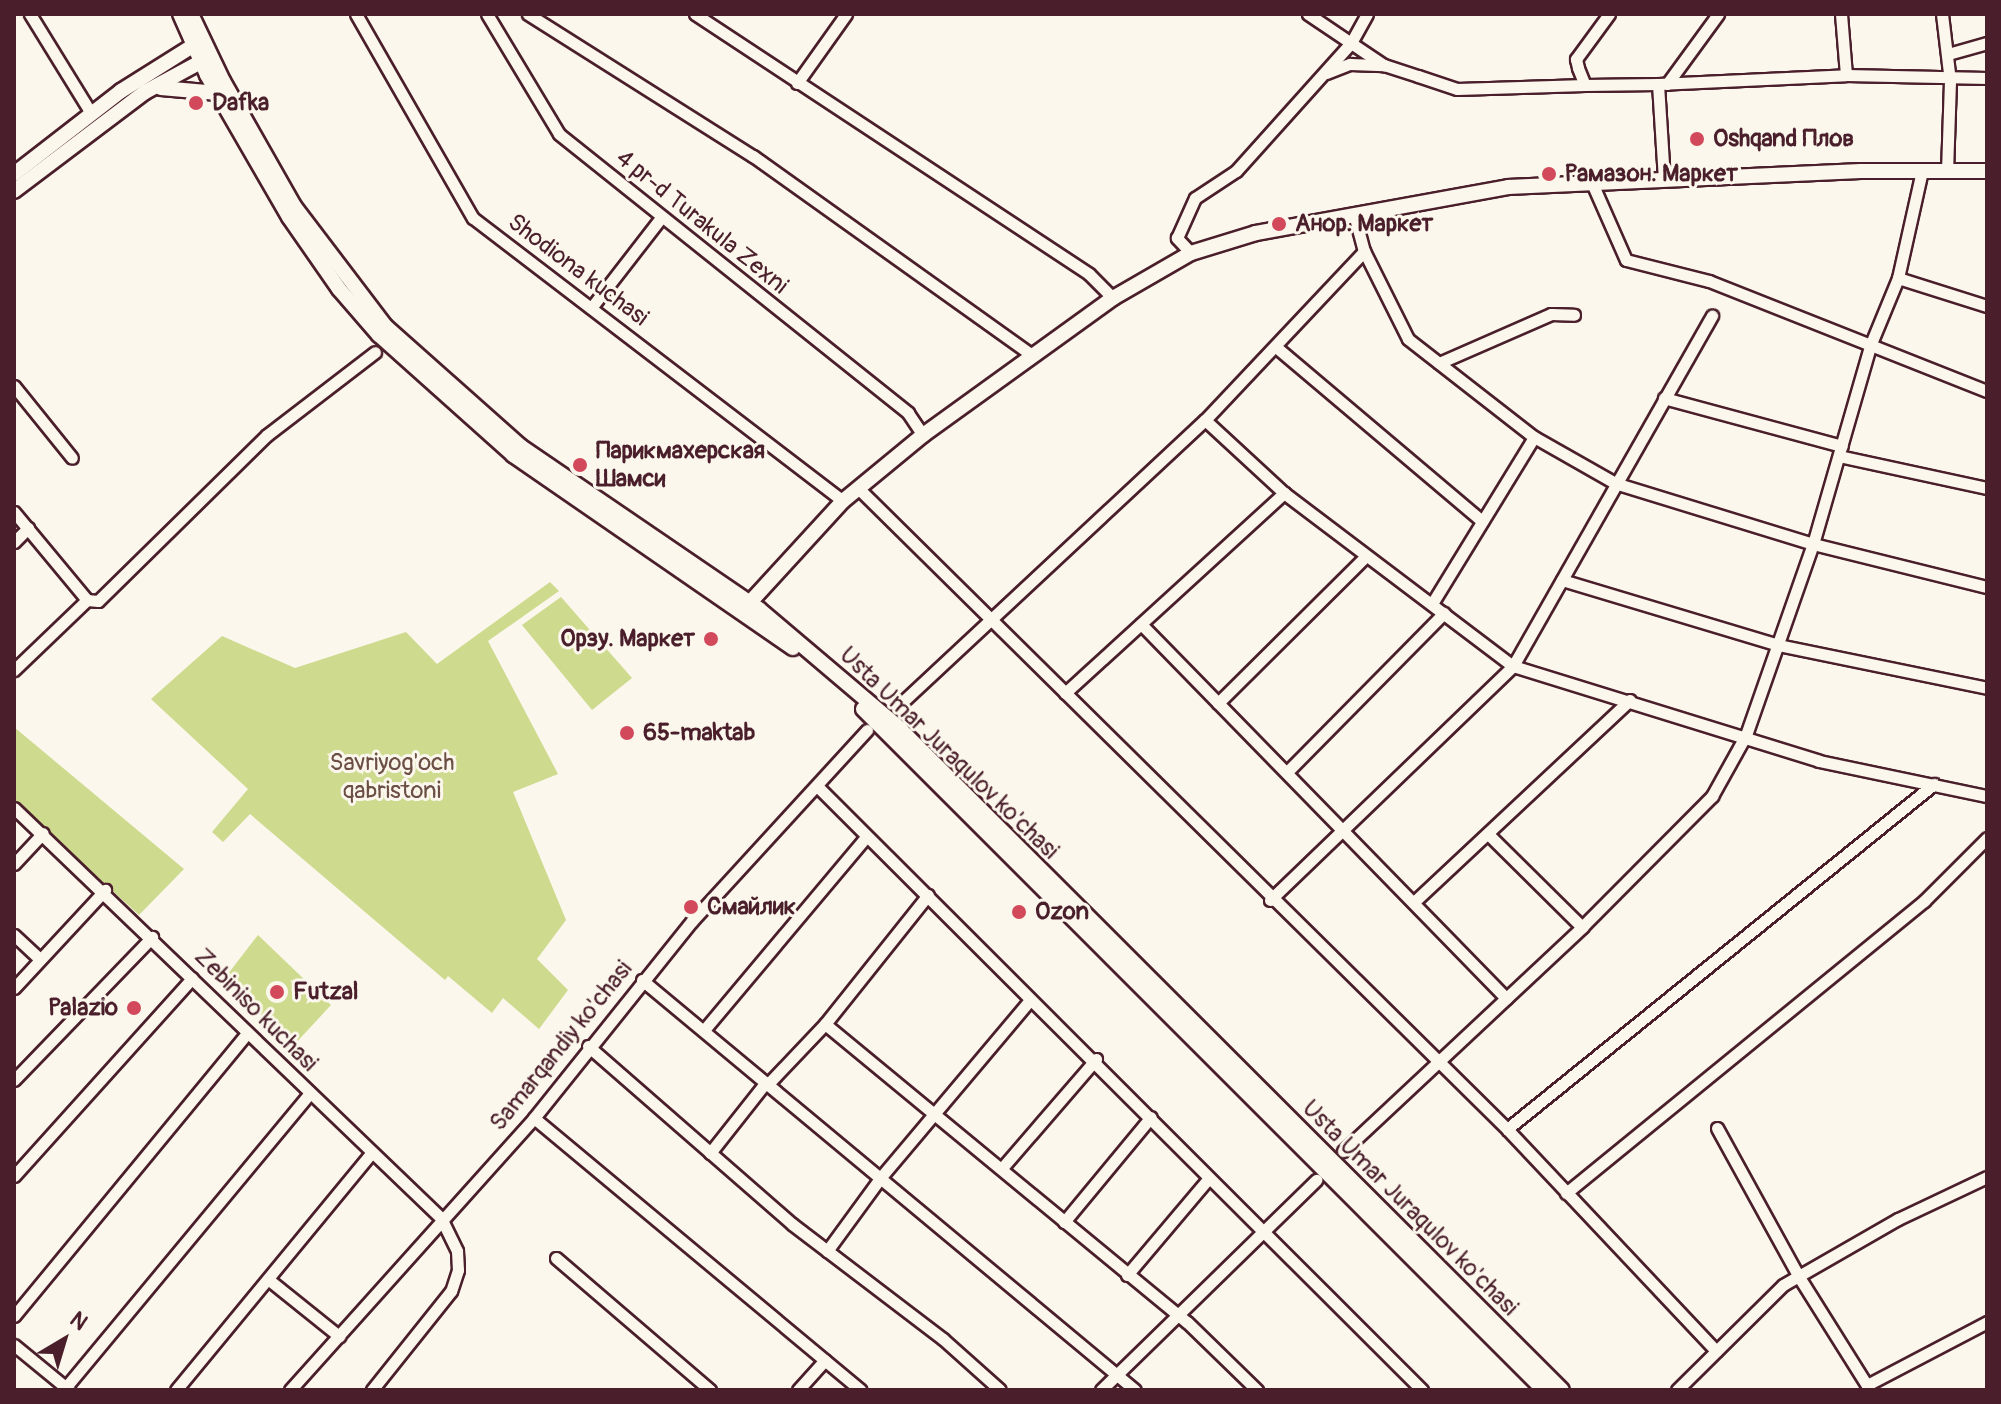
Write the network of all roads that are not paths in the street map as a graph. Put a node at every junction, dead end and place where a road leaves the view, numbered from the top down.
1 (30, 14) edge
2 (180, 14) edge
3 (356, 14) edge
4 (487, 14) edge
5 (528, 14) edge
6 (695, 14) edge
7 (846, 14) edge
8 (1308, 14) edge
9 (1367, 14) edge
10 (1609, 14) edge
11 (1718, 14) edge
12 (1841, 14) edge
13 (1942, 14) edge
14 (197, 16) edge
15 (198, 42) junction
16 (1351, 43) junction
17 (1987, 43) edge
18 (1948, 54) junction
19 (206, 59) junction
20 (1384, 65) junction
21 (1325, 73) junction
22 (1846, 75) junction
23 (1987, 78) edge
24 (1950, 81) junction
25 (797, 83) junction
26 (1662, 84) junction
27 (1585, 85) junction
28 (145, 92) junction
29 (218, 93) junction
30 (91, 113) junction
31 (1922, 171) junction
32 (1947, 171) junction
33 (1987, 171) edge
34 (14, 174) edge
35 (1664, 180) junction
36 (1592, 183) junction
37 (14, 191) edge
38 (1354, 214) junction
39 (660, 219) junction
40 (1364, 251) junction
41 (1191, 253) junction
42 (1898, 278) junction
43 (1113, 298) junction
44 (1987, 306) edge
45 (591, 308) junction
46 (1574, 315) dead end
47 (1712, 316) dead end
48 (1870, 346) junction
49 (1276, 347) junction
50 (375, 352) dead end
51 (1032, 355) junction
52 (1439, 363) junction
53 (14, 386) edge
54 (1987, 391) edge
55 (1664, 398) junction
56 (1205, 420) junction
57 (923, 435) junction
58 (1534, 437) junction
59 (1840, 451) junction
60 (72, 458) dead end
61 (1615, 483) junction
62 (1987, 488) edge
63 (859, 489) junction
64 (1284, 493) junction
65 (843, 501) junction
66 (14, 512) edge
67 (1482, 521) junction
68 (28, 528) junction
69 (14, 542) edge
70 (1813, 544) junction
71 (1365, 557) junction
72 (1562, 580) junction
73 (1987, 587) edge
74 (87, 600) junction
75 (1433, 602) junction
76 (746, 607) junction
77 (1444, 613) junction
78 (989, 622) junction
79 (1141, 624) junction
80 (1778, 645) junction
81 (1513, 666) junction
82 (14, 670) edge
83 (1987, 688) edge
84 (1065, 693) junction
85 (1630, 700) junction
86 (1218, 703) junction
87 (897, 707) dead end
88 (867, 730) dead end
89 (1746, 735) junction
90 (1288, 771) junction
91 (1934, 784) junction
92 (817, 786) junction
93 (1987, 796) edge
94 (14, 808) edge
95 (1341, 830) junction
96 (43, 833) junction
97 (1488, 834) junction
98 (867, 836) junction
99 (1987, 838) edge
100 (14, 864) edge
101 (105, 890) junction
102 (928, 895) junction
103 (1270, 900) junction
104 (1415, 901) junction
105 (1582, 927) junction
106 (14, 935) edge
107 (152, 937) junction
108 (40, 959) junction
109 (192, 978) junction
110 (642, 980) junction
111 (14, 988) edge
112 (1506, 998) junction
113 (1029, 1001) junction
114 (825, 1024) junction
115 (704, 1030) junction
116 (247, 1033) junction
117 (588, 1046) junction
118 (1096, 1059) junction
119 (1438, 1065) junction
120 (14, 1080) edge
121 (767, 1083) junction
122 (310, 1093) junction
123 (937, 1112) junction
124 (1151, 1117) junction
125 (534, 1118) junction
126 (1717, 1128) dead end
127 (1507, 1129) junction
128 (1343, 1151) dead end
129 (372, 1152) junction
130 (710, 1153) junction
131 (1002, 1168) junction
132 (14, 1176) edge
133 (881, 1177) junction
134 (1987, 1177) edge
135 (1208, 1179) junction
136 (1316, 1180) dead end
137 (1566, 1193) junction
138 (441, 1218) junction
139 (1064, 1222) junction
140 (1262, 1231) junction
141 (827, 1251) junction
142 (556, 1258) dead end
143 (1127, 1275) junction
144 (1799, 1277) junction
145 (269, 1280) junction
146 (14, 1316) edge
147 (1180, 1316) junction
148 (1987, 1322) edge
149 (339, 1336) junction
150 (14, 1345) edge
151 (1716, 1351) junction
152 (825, 1360) junction
153 (1118, 1373) junction
154 (1869, 1388) edge
155 (68, 1389) edge
156 (176, 1390) edge
157 (290, 1390) edge
158 (372, 1390) edge
159 (710, 1390) edge
160 (798, 1390) edge
161 (861, 1390) edge
162 (1000, 1390) edge
163 (1101, 1390) edge
164 (1135, 1390) edge
165 (1257, 1390) edge
166 (1422, 1390) edge
167 (1544, 1390) edge
168 (1562, 1390) edge
169 (1677, 1390) edge

1 - 30 street
2 - 15 main road, Usta Umar Juraqulov ko'chasi
3 - 45 street, Shodiona kuchasi
4 - 39 street, 4 pr-d Turakula Zexni
5 - 51 street
6 - 25 street
7 - 25 street
8 - 16 street
9 - 16 street
10 - 27 street
11 - 26 street
12 - 22 street
13 - 18 street
14 - 15 main road, Usta Umar Juraqulov ko'chasi
15 - 19 main road, Usta Umar Juraqulov ko'chasi
15 - 30 main road
16 - 20 street
16 - 21 street
17 - 18 street
18 - 24 street
19 - 28 main road
19 - 29 main road, Usta Umar Juraqulov ko'chasi
19 - 76 main road, Usta Umar Juraqulov ko'chasi
20 - 21 street
20 - 27 street
21 - 41 street
22 - 24 street
22 - 26 street
23 - 24 street
24 - 32 street
25 - 43 street
26 - 27 street
26 - 35 street
28 - 29 main road
28 - 37 main road
29 - 76 main road, Usta Umar Juraqulov ko'chasi
30 - 34 main road
31 - 32 main road
31 - 35 main road
31 - 42 street
32 - 33 main road
35 - 36 main road
36 - 38 main road
36 - 48 street
38 - 40 street
38 - 41 main road
39 - 45 street
39 - 57 street, 4 pr-d Turakula Zexni
40 - 49 street
40 - 52 street
41 - 43 main road
42 - 44 street
42 - 48 street
43 - 51 main road
45 - 65 street, Shodiona kuchasi
46 - 52 street
47 - 55 street
48 - 54 street
48 - 59 street
49 - 56 street
49 - 67 street
50 - 74 street
51 - 57 main road
52 - 58 street
53 - 60 street
55 - 59 street
55 - 61 street
56 - 64 street
56 - 78 street
57 - 63 main road
58 - 61 street
58 - 67 street
59 - 62 street
59 - 70 street
61 - 70 street
61 - 72 street
63 - 65 main road
63 - 78 street
64 - 71 street
64 - 79 street
65 - 76 main road
66 - 68 street
67 - 75 street
68 - 69 street
68 - 74 street
70 - 73 street
70 - 80 street
71 - 75 street
71 - 86 street
72 - 80 street
72 - 81 street
74 - 82 street
75 - 77 street
76 - 167 main road, Usta Umar Juraqulov ko'chasi
76 - 168 main road, Usta Umar Juraqulov ko'chasi
77 - 81 street
77 - 90 street
78 - 84 street
78 - 87 street
79 - 84 street
79 - 86 street
80 - 83 street
80 - 89 street
81 - 85 street
81 - 95 street
84 - 103 street
85 - 89 street
85 - 97 street
86 - 90 street
88 - 92 street, Samarqandiy ko'chasi
89 - 91 street
89 - 105 street
90 - 95 street
91 - 93 street
91 - 127 street
92 - 98 street
92 - 110 street, Samarqandiy ko'chasi
94 - 96 street, Zebiniso kuchasi
95 - 103 street
95 - 104 street
96 - 100 street
96 - 101 street, Zebiniso kuchasi
97 - 104 street
97 - 105 street
98 - 102 street
98 - 115 street
99 - 137 street
101 - 107 street, Zebiniso kuchasi
101 - 108 street
102 - 113 street
102 - 114 street
103 - 119 street
104 - 112 street
105 - 112 street
106 - 108 street
107 - 109 street, Zebiniso kuchasi
107 - 120 street
108 - 111 street
109 - 116 street, Zebiniso kuchasi
109 - 132 street
110 - 115 street
110 - 117 street, Samarqandiy ko'chasi
112 - 119 street
113 - 118 street
113 - 123 street
114 - 121 street
114 - 123 street
115 - 121 street
116 - 122 street, Zebiniso kuchasi
116 - 146 street
117 - 125 street, Samarqandiy ko'chasi
117 - 130 street
118 - 124 street
118 - 131 street
119 - 127 street
119 - 128 street
121 - 130 street
121 - 133 street
122 - 129 street, Zebiniso kuchasi
122 - 155 street
123 - 131 street
123 - 133 street
124 - 135 street
124 - 139 street
125 - 138 street, Samarqandiy ko'chasi
125 - 152 street
126 - 144 street
127 - 137 street
129 - 138 street, Zebiniso kuchasi
129 - 145 street
130 - 141 street
131 - 139 street
133 - 141 street
133 - 153 street
134 - 144 street
135 - 140 street
135 - 143 street
136 - 140 street
137 - 151 street
138 - 149 street, Samarqandiy ko'chasi
138 - 158 street, Zebiniso kuchasi
139 - 143 street
140 - 147 street
140 - 166 street
141 - 162 street
142 - 159 street
143 - 147 street
144 - 151 street
144 - 154 street
145 - 149 street
145 - 156 street
147 - 153 street
147 - 165 street
148 - 154 street
149 - 157 street, Samarqandiy ko'chasi
150 - 155 street
151 - 169 street
152 - 160 street
152 - 161 street
153 - 163 street
153 - 164 street

